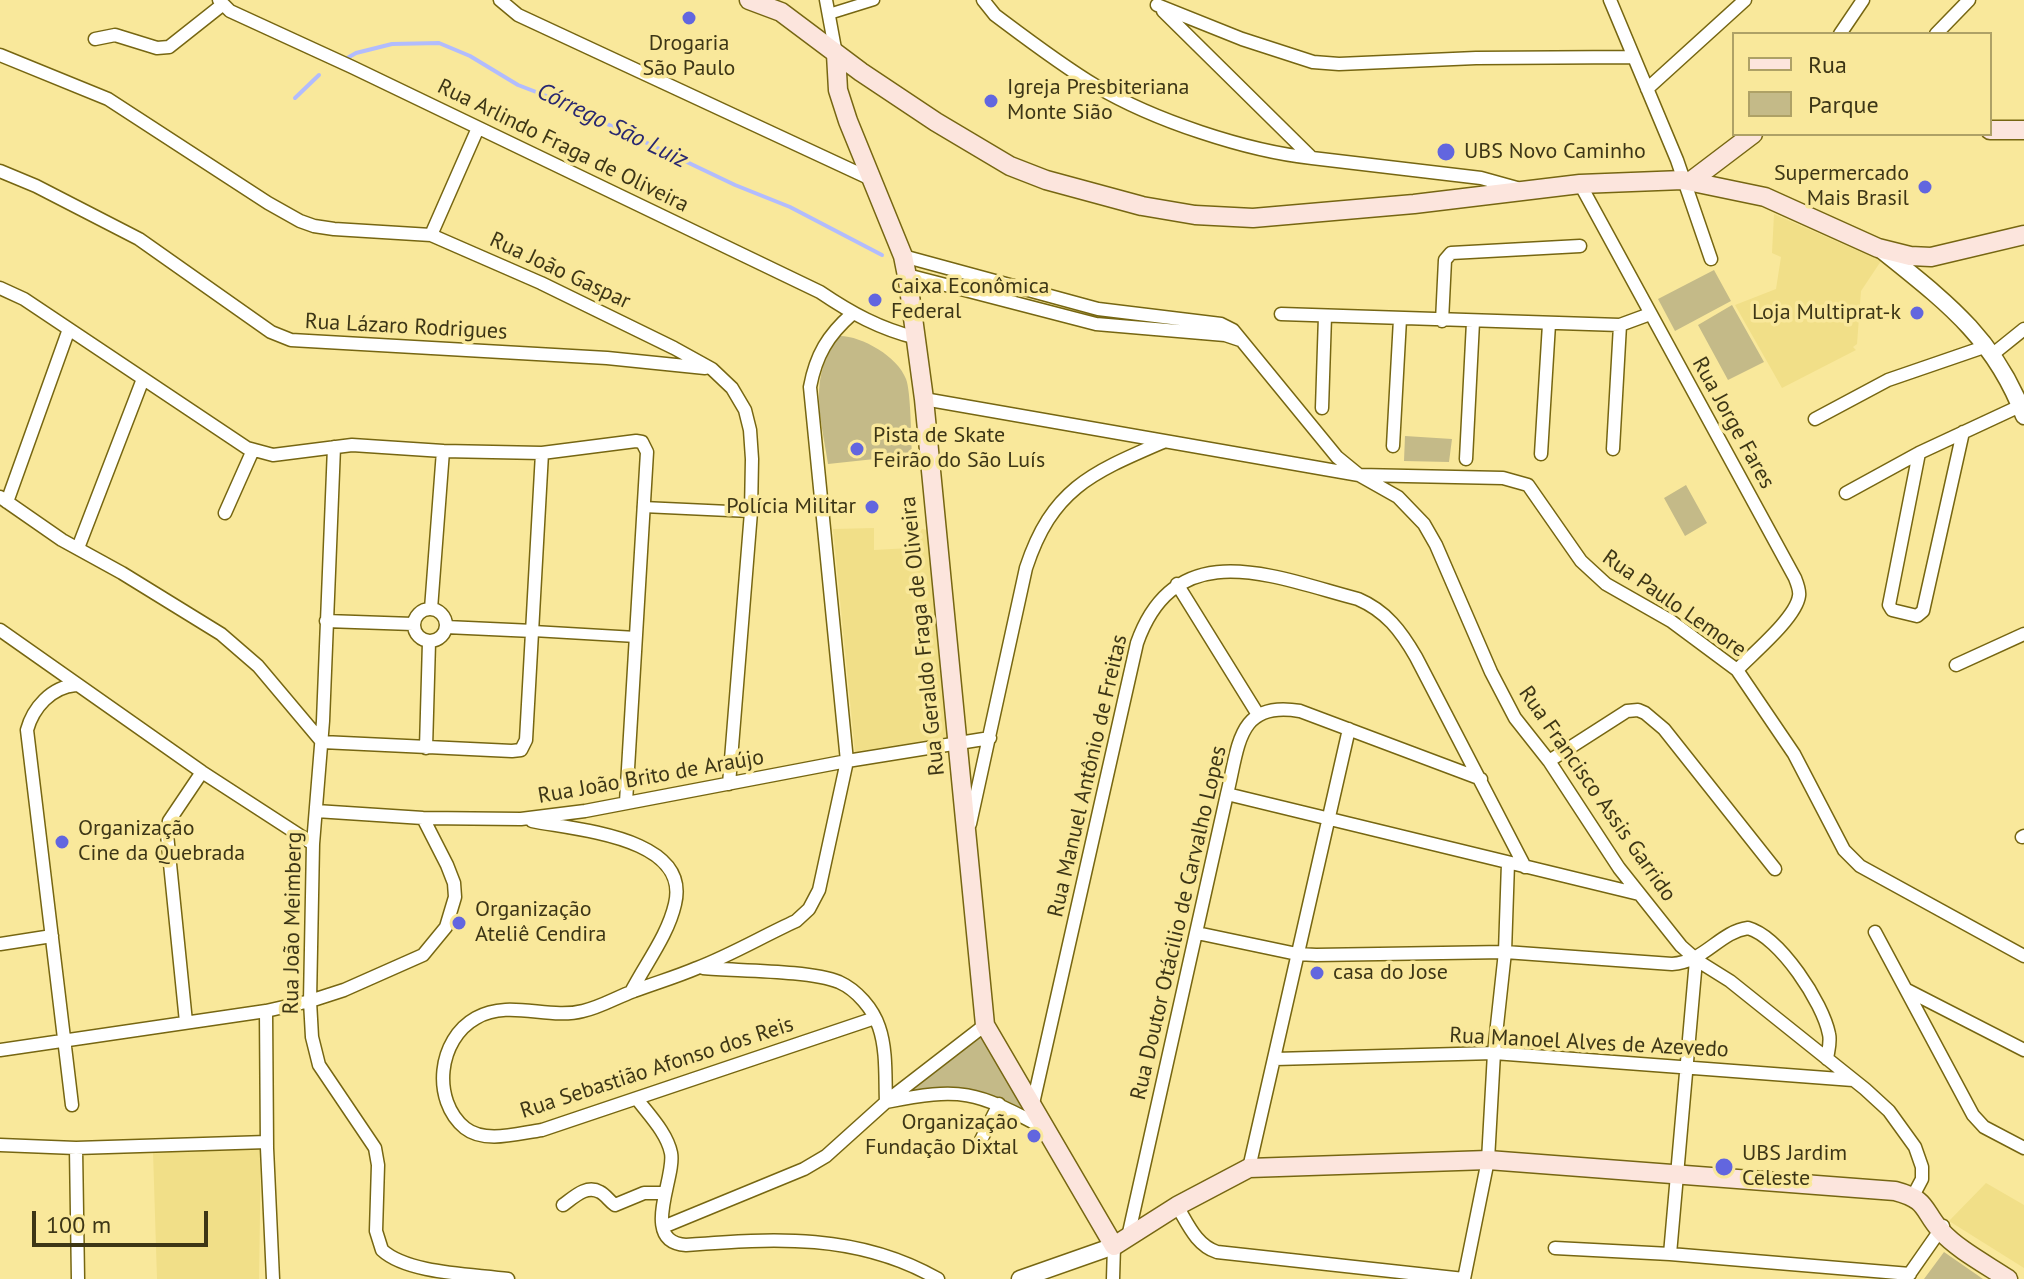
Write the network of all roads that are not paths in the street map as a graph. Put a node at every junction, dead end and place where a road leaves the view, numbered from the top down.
1 (500, 0) edge
2 (749, 0) edge
3 (826, 0) edge
4 (874, 0) edge
5 (983, 0) edge
6 (1745, 0) edge
7 (1863, 0) edge
8 (1612, 1) edge
9 (1970, 1) edge
10 (221, 2) edge
11 (1155, 2) edge
12 (785, 6) edge
13 (829, 14) junction
14 (1841, 32) edge
15 (1938, 32) edge
16 (95, 39) dead end
17 (836, 54) junction
18 (0, 55) edge
19 (1633, 57) junction
20 (1647, 89) junction
21 (478, 128) junction
22 (1992, 130) edge
23 (2024, 130) edge
24 (1750, 136) edge
25 (1312, 158) junction
26 (1716, 163) junction
27 (0, 171) edge
28 (873, 180) junction
29 (1687, 181) junction
30 (1580, 184) junction
31 (1722, 188) junction
32 (1528, 190) junction
33 (431, 235) junction
34 (2024, 235) edge
35 (1580, 246) dead end
36 (1878, 248) junction
37 (903, 256) junction
38 (1931, 257) junction
39 (1711, 259) dead end
40 (907, 275) junction
41 (1929, 287) junction
42 (0, 288) edge
43 (852, 314) junction
44 (1281, 314) dead end
45 (1650, 314) junction
46 (1325, 316) junction
47 (1400, 319) junction
48 (1442, 321) junction
49 (1473, 322) junction
50 (1549, 324) junction
51 (1620, 325) junction
52 (69, 329) junction
53 (2024, 329) edge
54 (888, 331) junction
55 (917, 338) junction
56 (1242, 341) junction
57 (1990, 350) junction
58 (920, 363) junction
59 (712, 369) junction
60 (143, 379) junction
61 (924, 399) junction
62 (1322, 408) dead end
63 (2022, 411) edge
64 (1815, 419) dead end
65 (1963, 432) junction
66 (1163, 442) junction
67 (1393, 446) dead end
68 (334, 447) junction
69 (1613, 449) dead end
70 (253, 450) junction
71 (443, 451) junction
72 (542, 453) junction
73 (1919, 453) junction
74 (1541, 454) dead end
75 (1466, 459) dead end
76 (1359, 475) junction
77 (1846, 493) dead end
78 (4, 499) edge
79 (643, 507) junction
80 (751, 512) junction
81 (225, 513) dead end
82 (78, 548) junction
83 (1177, 584) junction
84 (431, 609) junction
85 (326, 621) junction
86 (413, 624) junction
87 (446, 627) junction
88 (0, 630) edge
89 (533, 631) junction
90 (2024, 634) edge
91 (636, 637) junction
92 (429, 642) junction
93 (1956, 665) dead end
94 (1737, 670) junction
95 (76, 685) junction
96 (1257, 713) junction
97 (1349, 729) junction
98 (990, 738) junction
99 (322, 742) junction
100 (959, 744) junction
101 (426, 748) junction
102 (847, 761) junction
103 (1549, 761) junction
104 (202, 772) junction
105 (1481, 779) junction
106 (729, 784) junction
107 (1227, 794) junction
108 (626, 802) junction
109 (316, 811) junction
110 (1329, 817) junction
111 (423, 818) junction
112 (521, 819) junction
113 (965, 843) junction
114 (313, 844) junction
115 (1508, 863) junction
116 (1525, 867) junction
117 (1775, 869) dead end
118 (1639, 894) junction
119 (1875, 932) dead end
120 (1197, 933) junction
121 (52, 936) junction
122 (0, 944) edge
123 (1505, 952) junction
124 (1297, 954) junction
125 (2024, 956) edge
126 (1696, 960) junction
127 (699, 968) junction
128 (1907, 990) junction
129 (631, 992) junction
130 (310, 1001) junction
131 (266, 1011) junction
132 (875, 1018) junction
133 (186, 1022) junction
134 (985, 1025) junction
135 (65, 1041) junction
136 (0, 1050) edge
137 (2024, 1050) edge
138 (1494, 1053) junction
139 (1275, 1059) junction
140 (1827, 1059) junction
141 (1685, 1068) junction
142 (1853, 1080) junction
143 (637, 1099) junction
144 (886, 1102) junction
145 (999, 1104) junction
146 (72, 1105) dead end
147 (1032, 1108) junction
148 (1042, 1127) junction
149 (267, 1142) junction
150 (0, 1145) edge
151 (978, 1146) dead end
152 (76, 1148) junction
153 (2024, 1148) edge
154 (1488, 1160) junction
155 (1249, 1168) junction
156 (1677, 1173) junction
157 (665, 1193) junction
158 (1915, 1198) junction
159 (563, 1205) dead end
160 (1177, 1206) junction
161 (1940, 1223) junction
162 (663, 1227) junction
163 (1121, 1241) junction
164 (1555, 1248) dead end
165 (1670, 1254) junction
166 (2024, 1275) edge
167 (1908, 1276) edge
168 (78, 1279) edge
169 (273, 1279) edge
170 (508, 1279) edge
171 (938, 1279) edge
172 (1020, 1279) edge
173 (1113, 1279) edge
174 (1464, 1279) edge
175 (2008, 1279) edge

1 - 28 street
2 - 12 main road
3 - 13 street, Rua Geraldo Fraga de Oliveira
4 - 13 street
5 - 25 street
6 - 20 street
7 - 14 street
8 - 19 street
9 - 15 street
10 - 16 street
10 - 21 street, Rua Arlindo Fraga de Oliveira
11 - 19 street
11 - 25 street
12 - 17 main road
13 - 17 street, Rua Geraldo Fraga de Oliveira
17 - 28 main road, Rua Geraldo Fraga de Oliveira
17 - 32 main road
18 - 33 street, Rua João Gaspar
19 - 20 street
20 - 29 street
21 - 33 street
21 - 43 street, Rua Arlindo Fraga de Oliveira
22 - 23 main road
24 - 26 main road
25 - 32 street
26 - 29 main road
26 - 31 main road
27 - 59 street, Rua Lázaro Rodrigues
28 - 37 main road, Rua Geraldo Fraga de Oliveira
29 - 30 main road
29 - 31 main road
29 - 39 street
30 - 32 main road
30 - 45 street, Rua Jorge Fares
31 - 36 main road
33 - 59 street, Rua João Gaspar
34 - 38 main road
35 - 48 street
36 - 38 main road
36 - 41 street
37 - 40 main road, Rua Geraldo Fraga de Oliveira
37 - 56 street
38 - 41 street
40 - 55 main road, Rua Geraldo Fraga de Oliveira
40 - 56 street
41 - 57 street
42 - 52 street
43 - 54 street, Rua Arlindo Fraga de Oliveira
43 - 102 street, Rua Sebastião Afonso dos Reis
44 - 46 street
45 - 51 street
45 - 94 street, Rua Jorge Fares
46 - 47 street
46 - 62 street
47 - 48 street
47 - 67 street
48 - 49 street
49 - 50 street
49 - 75 street
50 - 51 street
50 - 74 street
51 - 69 street
52 - 60 street
52 - 78 street
53 - 57 street
54 - 55 street, Rua Arlindo Fraga de Oliveira
54 - 58 street, Rua Arlindo Fraga de Oliveira
55 - 58 main road, Rua Geraldo Fraga de Oliveira
56 - 76 street, Rua Francisco Assis Garrido
57 - 63 street
57 - 64 street
58 - 61 main road, Rua Geraldo Fraga de Oliveira
59 - 80 street, Rua João Gaspar
60 - 70 street
60 - 82 street
61 - 66 street
61 - 100 main road, Rua Geraldo Fraga de Oliveira
63 - 65 street
65 - 73 street
65 - 73 street
66 - 76 street
66 - 98 street
68 - 70 street
68 - 71 street
68 - 85 street, Rua João Meimberg
70 - 81 street
71 - 72 street
71 - 84 street
72 - 79 street
72 - 89 street
73 - 77 street
76 - 94 street, Rua Paulo Lemore
76 - 103 street, Rua Francisco Assis Garrido
78 - 82 street
79 - 80 street
79 - 91 street
80 - 106 street, Rua João Gaspar
82 - 99 street
83 - 96 street
83 - 105 street, Rua Manuel Antônio de Freitas
83 - 147 street, Rua Manuel Antônio de Freitas
84 - 86 street
84 - 87 street
85 - 86 street
85 - 99 street, Rua João Meimberg
86 - 92 street
87 - 89 street
87 - 92 street
88 - 95 street
89 - 91 street
89 - 101 street
90 - 93 street
91 - 108 street
92 - 101 street
94 - 125 street, Rua Paulo Lemore
95 - 104 street
95 - 121 street
96 - 97 street
96 - 107 street, Rua Doutor Otácilio de Carvalho Lopes
97 - 105 street
97 - 110 street
98 - 100 street, Rua João Brito de Araújo
98 - 113 street
99 - 101 street
99 - 109 street, Rua João Meimberg
100 - 102 street, Rua João Brito de Araújo
100 - 113 main road, Rua Geraldo Fraga de Oliveira
102 - 106 street, Rua João Brito de Araújo
102 - 127 street, Rua Sebastião Afonso dos Reis
103 - 117 street
103 - 118 street, Rua Francisco Assis Garrido
104 - 114 street
104 - 133 street
105 - 116 street, Rua Manuel Antônio de Freitas
106 - 108 street, Rua João Brito de Araújo
107 - 110 street
107 - 120 street, Rua Doutor Otácilio de Carvalho Lopes
108 - 112 street, Rua João Brito de Araújo
109 - 111 street, Rua João Brito de Araújo
109 - 114 street, Rua João Meimberg
110 - 115 street
110 - 124 street
111 - 112 street, Rua João Brito de Araújo
111 - 130 street
112 - 129 street
113 - 134 main road, Rua Geraldo Fraga de Oliveira
114 - 130 street, Rua João Meimberg
115 - 116 street
115 - 123 street
116 - 118 street
118 - 126 street, Rua Francisco Assis Garrido
119 - 128 street
120 - 124 street
120 - 163 street, Rua Doutor Otácilio de Carvalho Lopes
121 - 122 street
121 - 135 street
123 - 124 street
123 - 126 street
123 - 138 street
124 - 139 street
126 - 140 street, Rua Francisco Assis Garrido
126 - 140 street
126 - 141 street
127 - 129 street, Rua Sebastião Afonso dos Reis
127 - 132 street
128 - 137 street
128 - 153 street
129 - 143 street, Rua Sebastião Afonso dos Reis
130 - 131 street
130 - 170 street, Rua João Meimberg
131 - 133 street
131 - 149 street
132 - 143 street, Rua Sebastião Afonso dos Reis
132 - 144 street
133 - 135 street
134 - 144 street
134 - 147 main road, Rua Geraldo Fraga de Oliveira
135 - 136 street
135 - 146 street
138 - 139 street, Rua Manoel Alves de Azevedo
138 - 141 street, Rua Manoel Alves de Azevedo
138 - 154 street
139 - 155 street
140 - 142 street, Rua Francisco Assis Garrido
141 - 142 street, Rua Manoel Alves de Azevedo
141 - 156 street
142 - 158 street, Rua Francisco Assis Garrido
143 - 157 street
144 - 145 street
144 - 162 street
145 - 148 street
145 - 151 street
147 - 148 main road, Rua Geraldo Fraga de Oliveira
148 - 163 main road, Rua Geraldo Fraga de Oliveira
149 - 152 street
149 - 169 street
150 - 152 street
152 - 168 street
154 - 155 main road
154 - 156 main road
154 - 174 street
155 - 160 main road
156 - 158 main road
156 - 165 street
157 - 159 street
157 - 162 street
158 - 161 main road
160 - 163 main road
160 - 174 street
161 - 166 main road
161 - 167 street
161 - 175 main road
162 - 171 street
163 - 172 street
163 - 173 street, Rua Doutor Otácilio de Carvalho Lopes
164 - 165 street
165 - 167 street

